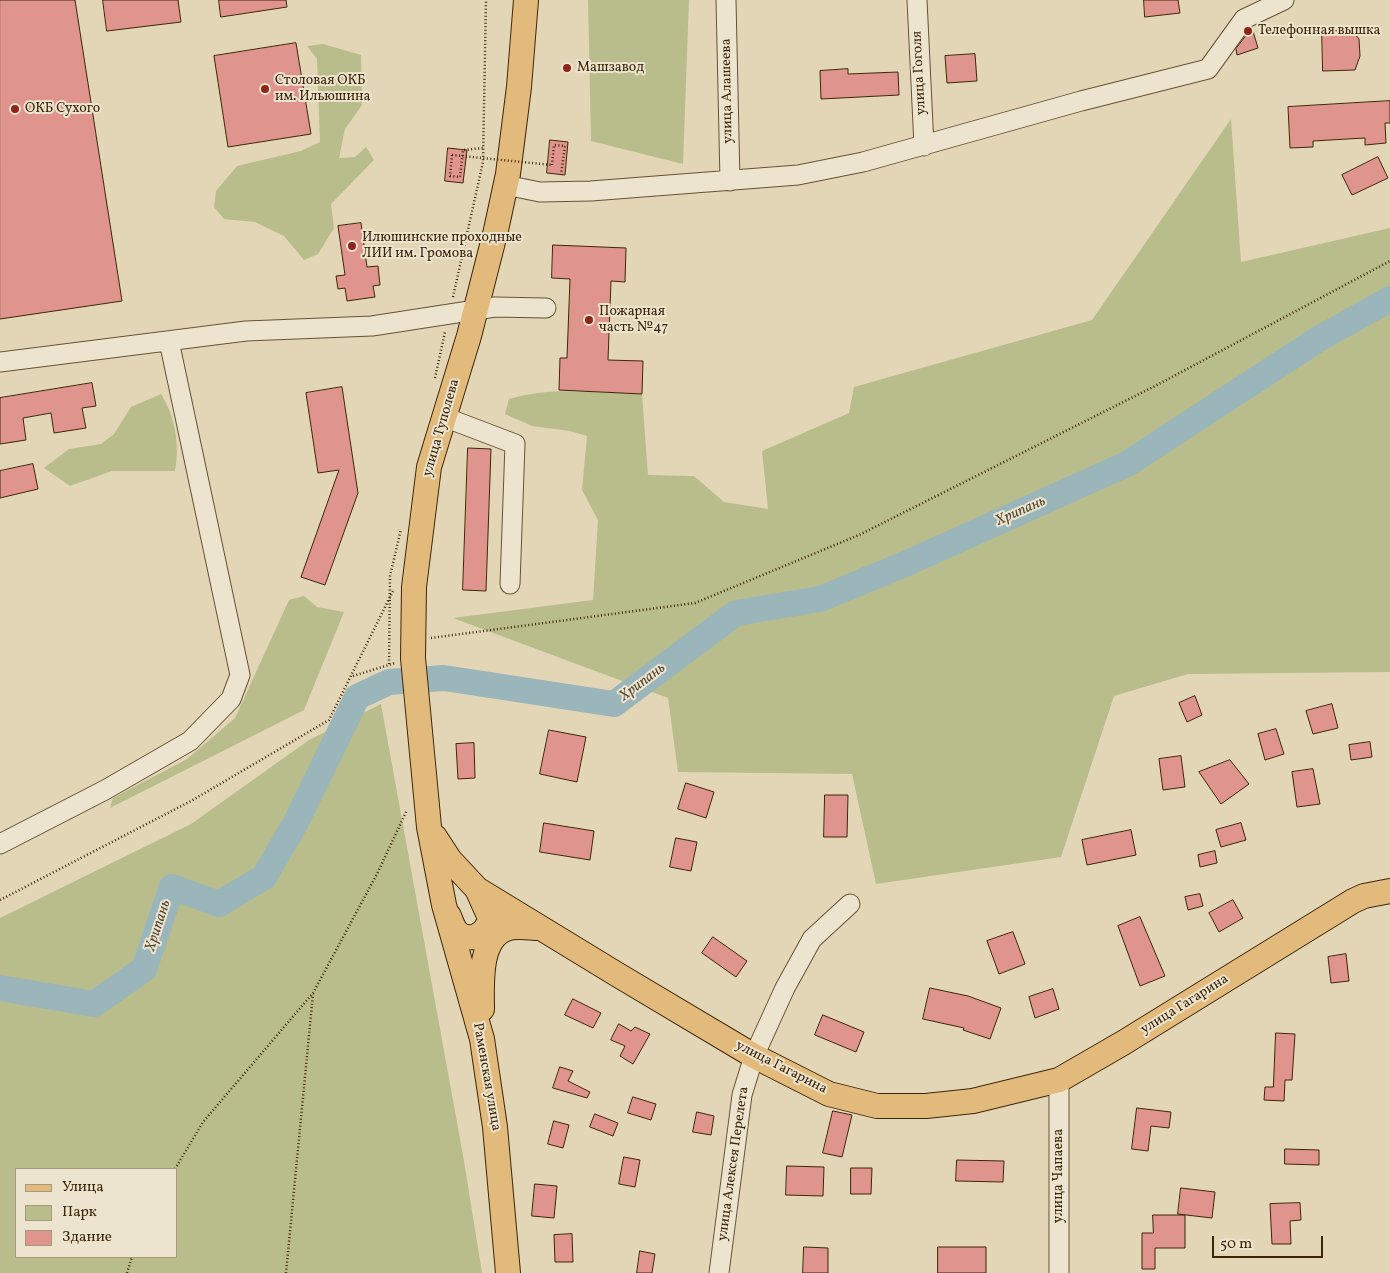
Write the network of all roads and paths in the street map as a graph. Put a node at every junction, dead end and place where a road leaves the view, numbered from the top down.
1 (514, 0) edge
2 (526, 0) edge
3 (726, 0) edge
4 (917, 0) edge
5 (1284, 0) edge
6 (518, 87) junction
7 (924, 146) junction
8 (483, 148) dead end
9 (562, 175) dead end
10 (730, 181) junction
11 (505, 185) junction
12 (1390, 261) edge
13 (546, 308) dead end
14 (476, 310) junction
15 (169, 341) junction
16 (0, 362) edge
17 (444, 417) junction
18 (398, 580) dead end
19 (510, 584) dead end
20 (413, 649) junction
21 (353, 676) junction
22 (408, 808) dead end
23 (429, 827) junction
24 (0, 844) edge
25 (477, 889) junction
26 (1390, 891) edge
27 (0, 900) edge
28 (850, 904) dead end
29 (444, 905) junction
30 (542, 928) junction
31 (313, 993) junction
32 (482, 1039) junction
33 (754, 1056) junction
34 (1059, 1080) junction
35 (175, 1168) edge
36 (132, 1258) edge
37 (127, 1273) edge
38 (286, 1273) edge
39 (508, 1273) edge
40 (719, 1273) edge
41 (1059, 1273) edge

1 - 6 main road, улица Туполева
2 - 6 main road, улица Туполева
3 - 10 street, улица Алашеева
4 - 7 street, улица Гоголя
5 - 7 street
6 - 11 main road, улица Туполева
7 - 10 street
8 - 9 path, bridge
10 - 11 street
11 - 14 main road, улица Туполева
12 - 20 path
13 - 14 street
14 - 15 street
14 - 17 main road, улица Туполева
15 - 16 street
15 - 24 street
17 - 19 street
17 - 20 main road, улица Туполева
18 - 21 path
20 - 21 path
20 - 23 main road, улица Туполева
21 - 27 path
22 - 31 path
23 - 25 main road, улица Гагарина
23 - 29 main road, Раменская улица
25 - 29 main road
25 - 30 main road, улица Гагарина
26 - 34 main road, улица Гагарина
28 - 33 street, улица Алексея Перелета
29 - 32 main road, Раменская улица
30 - 32 main road
30 - 33 main road, улица Гагарина
31 - 35 path
31 - 38 path
32 - 39 main road, Раменская улица
33 - 34 main road, улица Гагарина
33 - 40 street, улица Алексея Перелета
34 - 41 street, улица Чапаева
36 - 37 path

